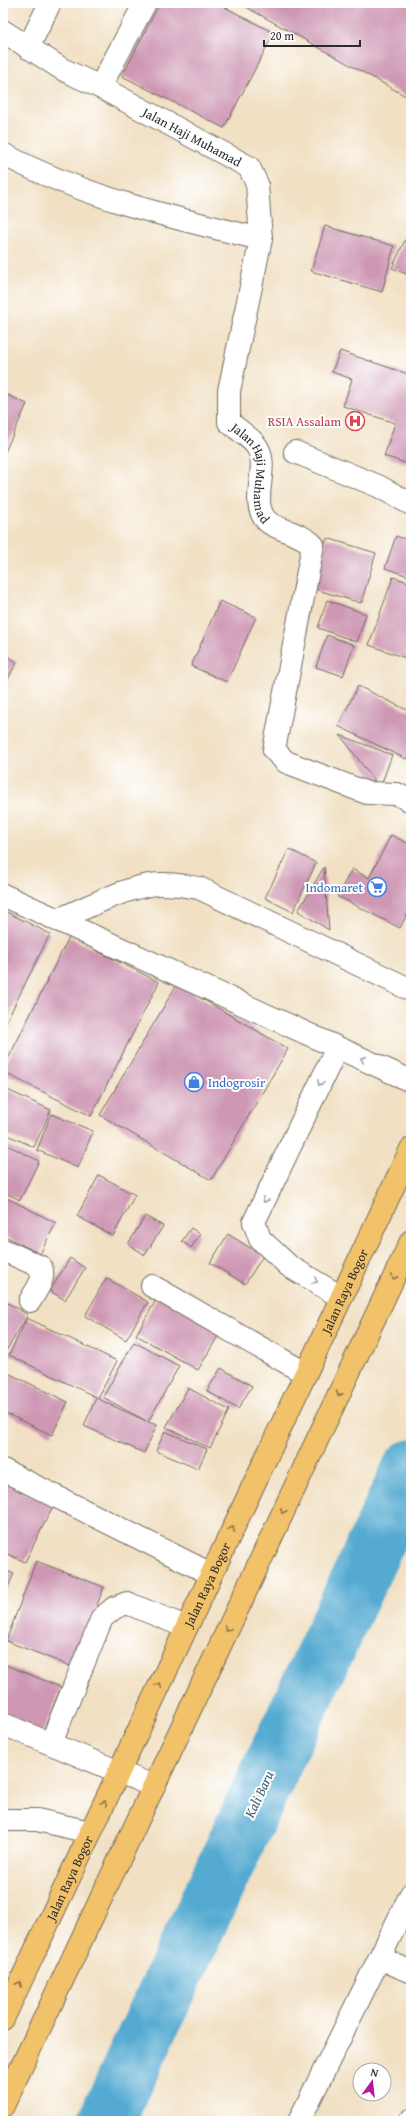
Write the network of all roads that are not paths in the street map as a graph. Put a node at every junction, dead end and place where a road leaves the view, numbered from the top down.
1 (50, 3) edge
2 (145, 3) edge
3 (3, 31) edge
4 (28, 48) junction
5 (100, 87) junction
6 (3, 154) edge
7 (261, 239) junction
8 (296, 452) dead end
9 (411, 504) edge
10 (411, 801) edge
11 (3, 896) edge
12 (57, 920) junction
13 (411, 990) edge
14 (337, 1048) junction
15 (411, 1081) edge
16 (411, 1149) edge
17 (411, 1241) edge
18 (3, 1250) edge
19 (152, 1286) dead end
20 (341, 1296) junction
21 (30, 1301) dead end
22 (305, 1373) junction
23 (3, 1470) edge
24 (211, 1574) junction
25 (186, 1627) junction
26 (3, 1724) edge
27 (51, 1743) junction
28 (119, 1771) junction
29 (153, 1786) junction
30 (3, 1820) edge
31 (90, 1832) junction
32 (411, 1894) edge
33 (380, 1958) junction
34 (411, 1972) edge
35 (3, 2019) edge
36 (3, 2106) edge
37 (299, 2121) edge

1 - 4 street
2 - 5 street
3 - 4 street, Jalan Haji Muhamad
4 - 5 street, Jalan Haji Muhamad
5 - 7 street, Jalan Haji Muhamad
6 - 7 street
7 - 10 street, Jalan Haji Muhamad
8 - 9 street
11 - 12 street
12 - 13 street
12 - 14 street
15 -> 14 street
14 -> 20 street
16 - 20 highway, Jalan Raya Bogor
17 -> 29 highway
18 - 21 street
19 - 22 street
20 - 22 highway, Jalan Raya Bogor
24 -> 22 highway, Jalan Raya Bogor
23 - 24 street
24 - 25 highway, Jalan Raya Bogor
25 - 27 street
28 -> 25 highway, Jalan Raya Bogor
26 - 27 street
27 - 28 street
28 - 29 street
31 -> 28 highway, Jalan Raya Bogor
29 - 36 highway
30 - 31 street
35 -> 31 highway, Jalan Raya Bogor
32 - 33 street
33 - 34 street
33 - 37 street

